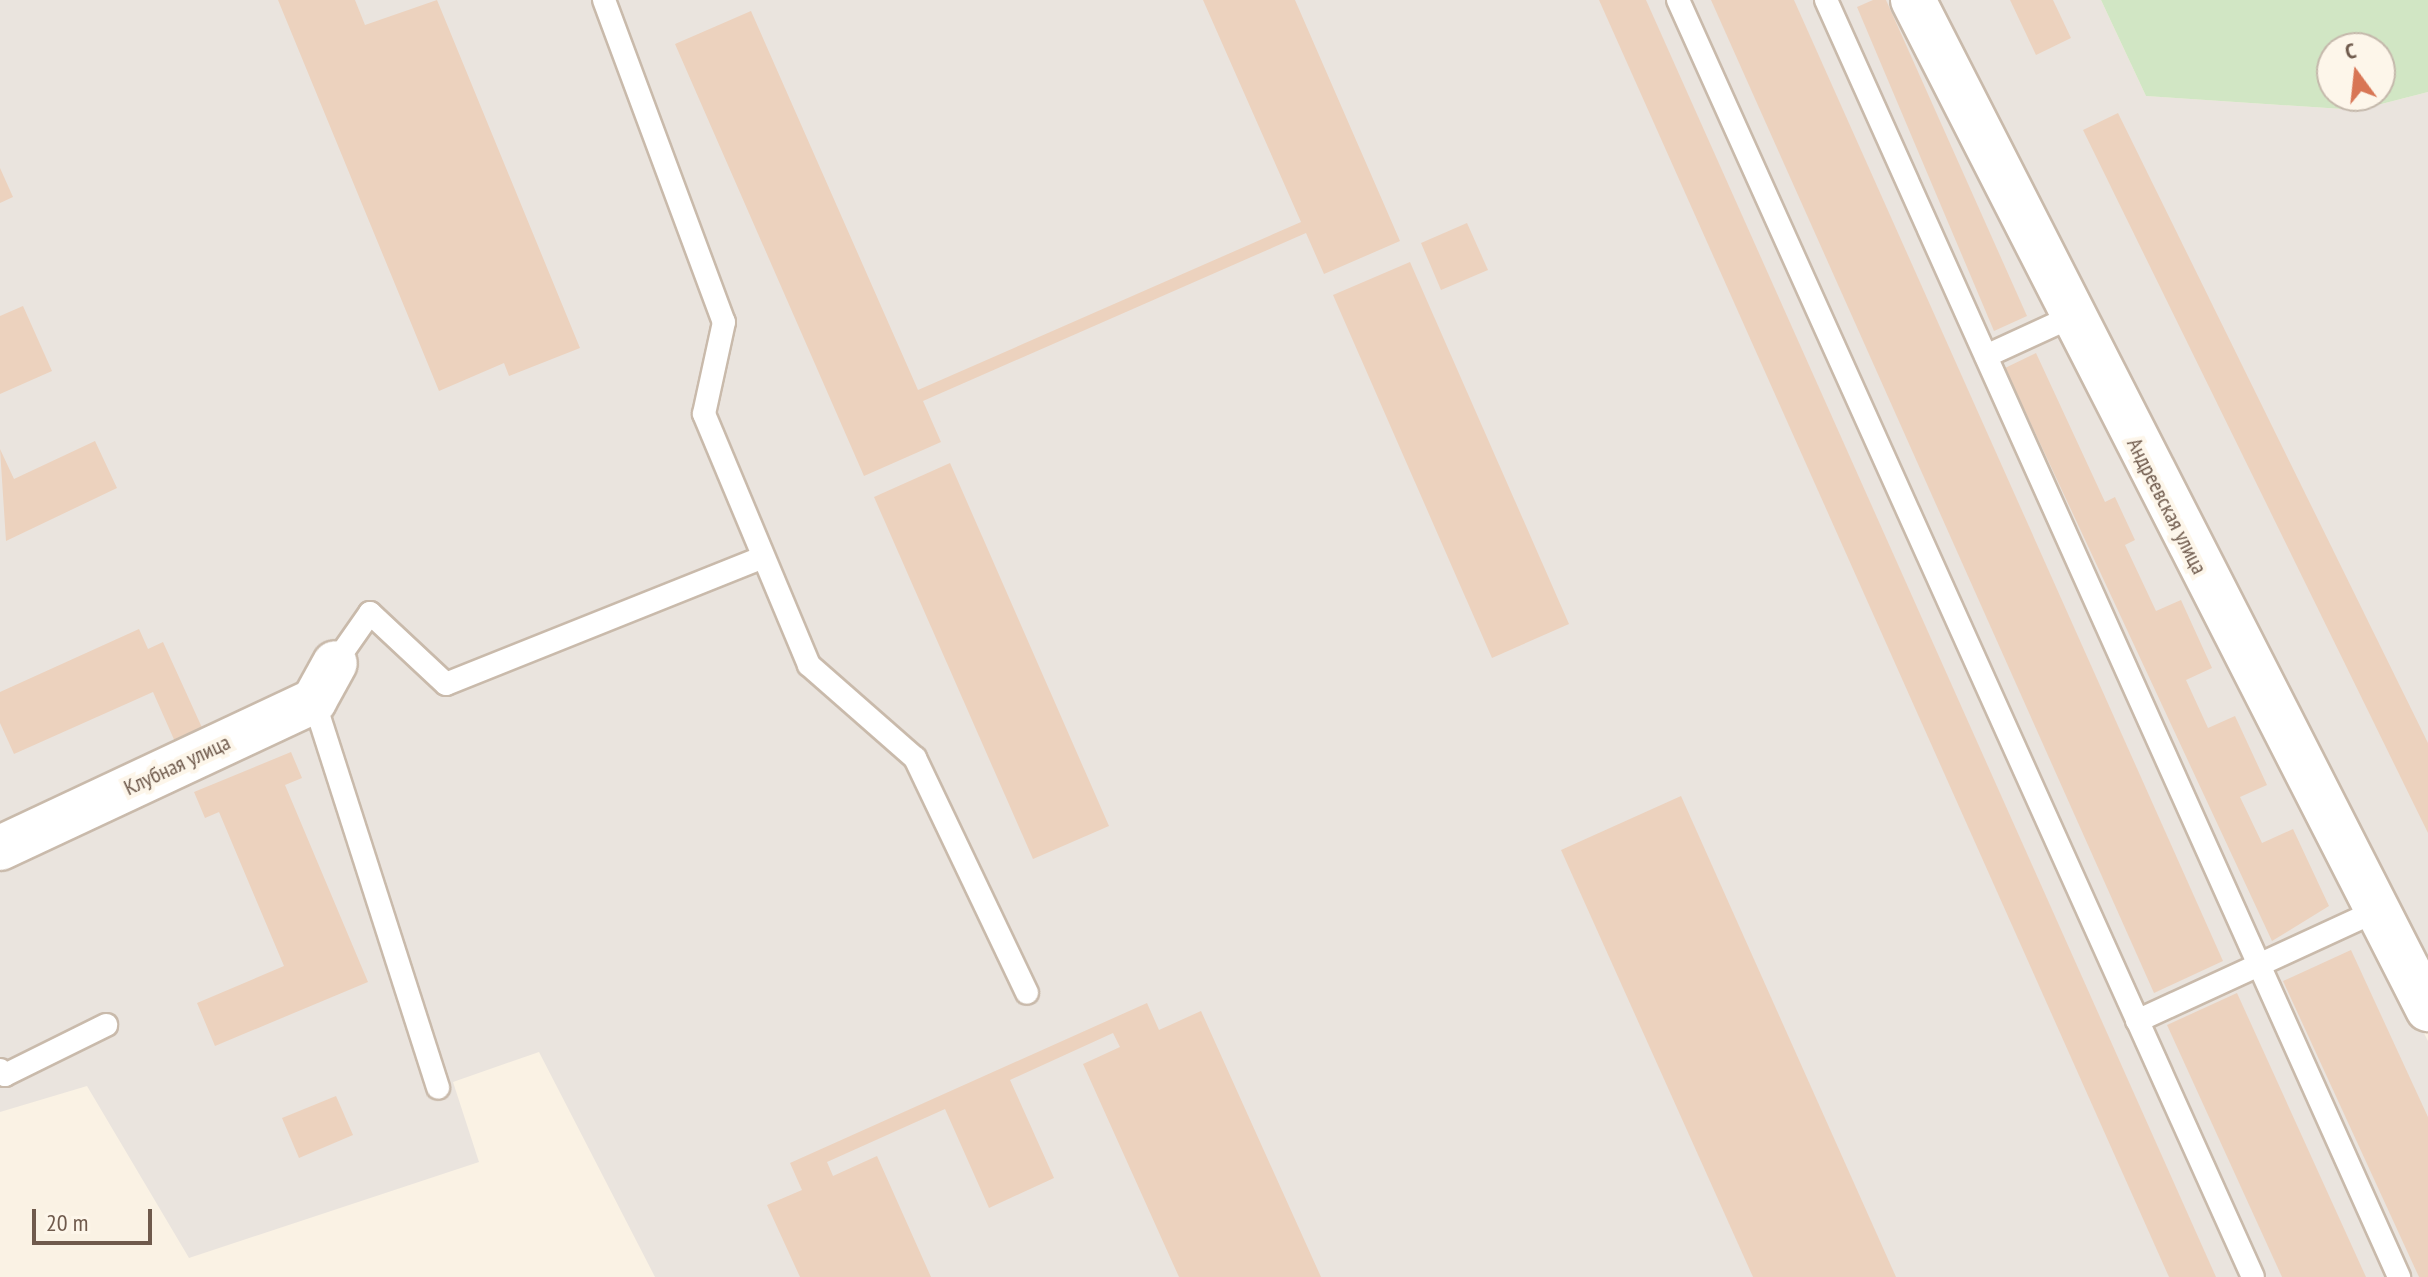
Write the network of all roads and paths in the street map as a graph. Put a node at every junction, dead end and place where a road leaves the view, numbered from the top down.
1 (604, 0) edge
2 (1678, 0) edge
3 (1826, 0) edge
4 (1913, 0) edge
5 (2071, 317) junction
6 (1986, 356) junction
7 (763, 557) junction
8 (335, 663) joint
9 (314, 701) junction
10 (0, 848) edge
11 (2376, 911) junction
12 (2259, 966) junction
13 (1027, 993) dead end
14 (2428, 1009) edge
15 (2137, 1021) junction
16 (106, 1025) dead end
17 (0, 1070) edge
18 (438, 1088) dead end
19 (2253, 1277) edge
20 (2399, 1277) edge

1 - 7 lane
2 - 15 lane
3 - 6 lane
4 - 5 street, Андреевская улица
5 - 6 lane
5 - 11 street, Андреевская улица
6 - 12 lane
7 - 8 lane
7 - 13 lane
8 - 9 street
9 - 10 street, Клубная улица
9 - 18 lane
11 - 12 lane
11 - 14 street, Андреевская улица
12 - 15 lane
12 - 20 lane
15 - 19 lane
16 - 17 lane

